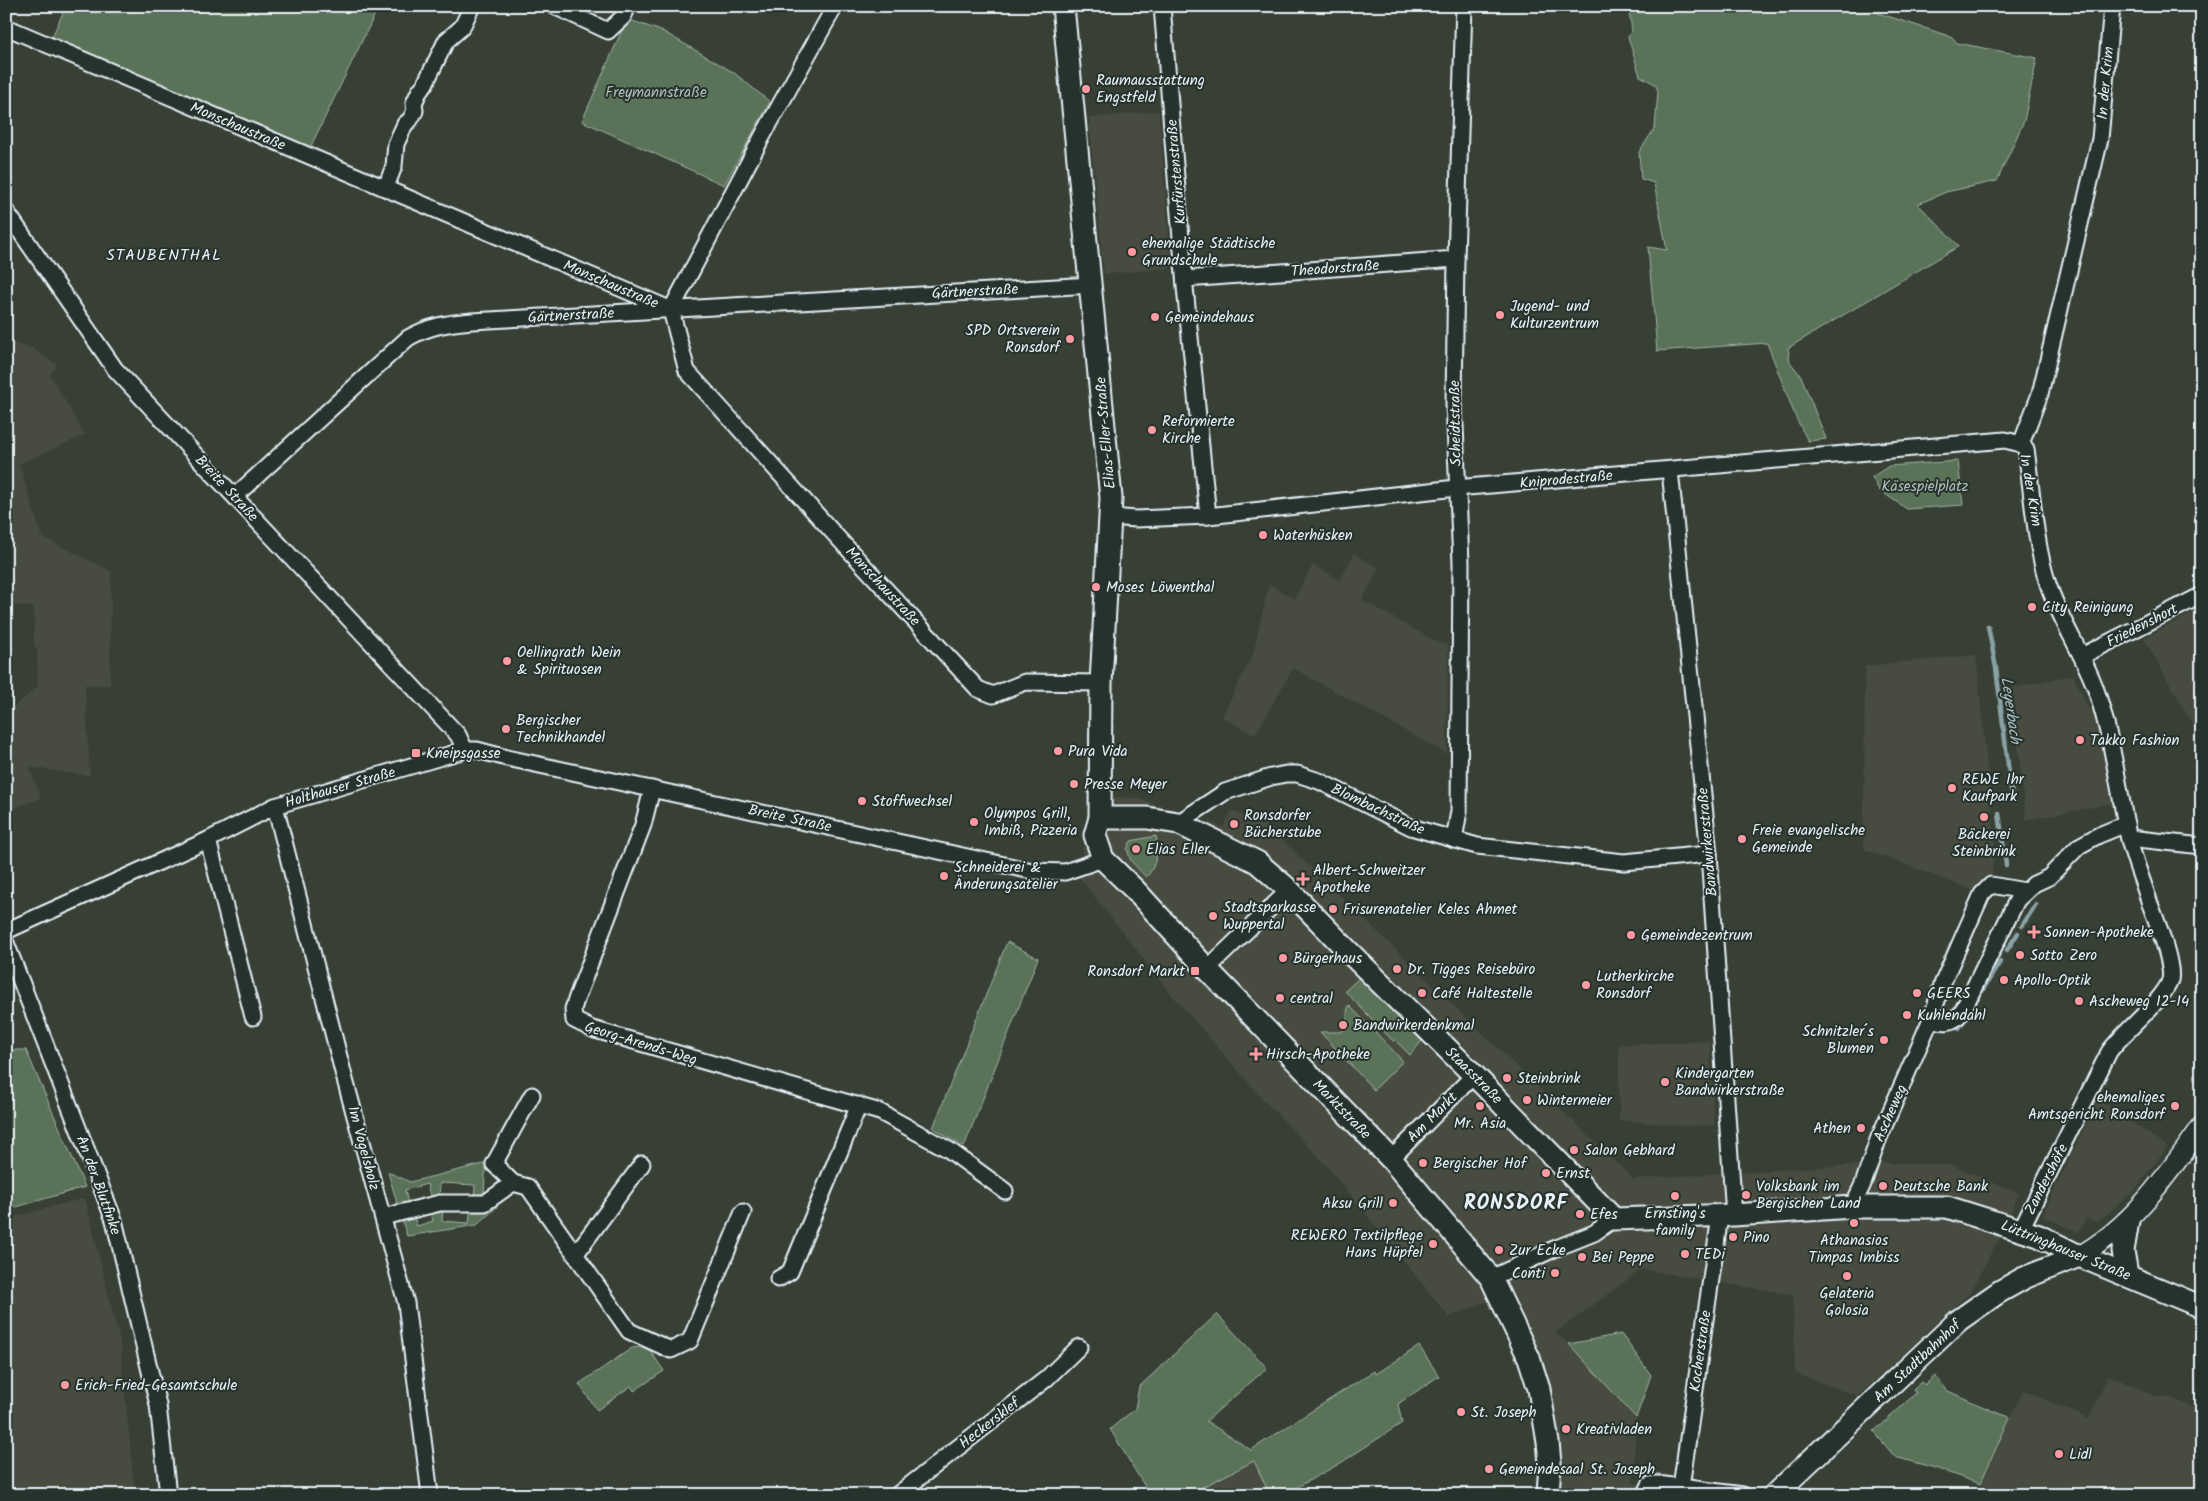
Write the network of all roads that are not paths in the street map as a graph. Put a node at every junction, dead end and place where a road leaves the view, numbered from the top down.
1 (472, 6) edge
2 (554, 6) edge
3 (628, 6) edge
4 (835, 6) edge
5 (1063, 6) edge
6 (1162, 6) edge
7 (1464, 6) edge
8 (2112, 6) edge
9 (6, 28) edge
10 (386, 187) junction
11 (6, 211) edge
12 (1456, 259) junction
13 (1185, 278) junction
14 (1091, 285) junction
15 (671, 310) junction
16 (2021, 444) junction
17 (1670, 470) junction
18 (1456, 488) junction
19 (235, 496) junction
20 (1208, 516) junction
21 (1110, 518) junction
22 (2202, 595) edge
23 (2082, 656) junction
24 (1101, 683) junction
25 (471, 750) junction
26 (652, 789) junction
27 (275, 806) junction
28 (1100, 818) junction
29 (1178, 823) junction
30 (2127, 831) junction
31 (208, 840) junction
32 (1454, 840) junction
33 (2202, 846) edge
34 (1709, 854) junction
35 (1103, 859) junction
36 (1289, 890) junction
37 (2025, 891) junction
38 (6, 931) edge
39 (6, 943) edge
40 (1207, 969) junction
41 (253, 1017) dead end
42 (1931, 1019) junction
43 (1474, 1075) junction
44 (532, 1095) dead end
45 (859, 1105) junction
46 (2202, 1126) edge
47 (1391, 1159) junction
48 (642, 1164) dead end
49 (513, 1183) junction
50 (1005, 1191) dead end
51 (1852, 1207) junction
52 (743, 1212) dead end
53 (1727, 1216) junction
54 (383, 1217) junction
55 (1614, 1219) junction
56 (2128, 1221) junction
57 (2020, 1229) junction
58 (575, 1254) junction
59 (2079, 1256) junction
60 (2127, 1274) junction
61 (1491, 1278) junction
62 (778, 1280) dead end
63 (2202, 1307) edge
64 (1079, 1347) dead end
65 (1681, 1487) junction
66 (168, 1495) edge
67 (430, 1495) edge
68 (896, 1495) edge
69 (1548, 1495) edge
70 (1645, 1495) edge
71 (1743, 1495) edge
72 (1774, 1495) edge

1 - 10 street
2 - 3 street
4 - 15 street
5 - 14 main road, Elias-Eller-Straße
6 - 13 street, Kurfürstenstraße
7 - 12 street, Scheidtstraße
8 - 16 street, In der Krim
9 - 10 street, Monschaustraße
10 - 15 street, Monschaustraße
11 - 19 street, Breite Straße
12 - 13 street, Theodorstraße
12 - 18 street, Scheidtstraße
13 - 20 street, Kurfürstenstraße
14 - 15 street, Gärtnerstraße
14 - 21 main road, Elias-Eller-Straße
15 - 19 street, Gärtnerstraße
15 - 24 street, Monschaustraße
16 - 17 street, Kniprodestraße
16 - 23 street, In der Krim
17 - 18 street, Kniprodestraße
17 - 34 street, Bandwirkerstraße
18 - 20 street, Kniprodestraße
18 - 32 street, Scheidtstraße
19 - 25 street, Breite Straße
20 - 21 street, Kniprodestraße
21 - 24 main road, Elias-Eller-Straße
22 - 23 street, Friedenshort
23 - 30 street, In der Krim
24 - 28 main road, Elias-Eller-Straße
25 - 26 street, Breite Straße
25 - 27 street, Holthauser Straße
26 - 35 street, Breite Straße
26 - 45 street, Georg-Arends-Weg
27 - 31 street, Holthauser Straße
27 - 54 street, Im Vogelsholz
28 - 29 main road, Staasstraße
28 - 35 main road, Elias-Eller-Straße
29 - 32 street, Blombachstraße
29 - 36 main road, Staasstraße
30 - 33 street
30 - 37 street
30 - 57 street, Zandershöfe
31 - 38 street, Holthauser Straße
31 - 41 street
32 - 34 street, Blombachstraße
34 - 53 street, Bandwirkerstraße
35 - 40 main road, Marktstraße
36 - 40 street
36 - 43 main road, Staasstraße
37 - 42 street
37 - 42 street, Ascheweg
39 - 66 street, An der Blutfinke
40 - 47 main road, Marktstraße
42 - 51 street, Ascheweg
43 - 47 street, Am Markt
43 - 55 main road, Staasstraße
44 - 49 street
45 - 50 street, Georg-Arends-Weg
45 - 62 street
46 - 56 street
47 - 61 main road, Marktstraße
48 - 58 street
49 - 54 street
49 - 58 street
51 - 53 main road, Lüttringhauser Straße
51 - 57 main road, Lüttringhauser Straße
52 - 58 street
53 - 55 main road, Lüttringhauser Straße
53 - 65 street, Kocherstraße
54 - 67 street, Im Vogelsholz
55 - 61 street
56 - 59 street
56 - 60 main road
57 - 59 main road, Lüttringhauser Straße
59 - 60 main road, Lüttringhauser Straße
59 - 72 main road, Am Stadtbahnhof
60 - 63 main road, Lüttringhauser Straße
61 - 69 main road, Marktstraße
64 - 68 street, Heckersklef
65 - 70 street
65 - 71 street

